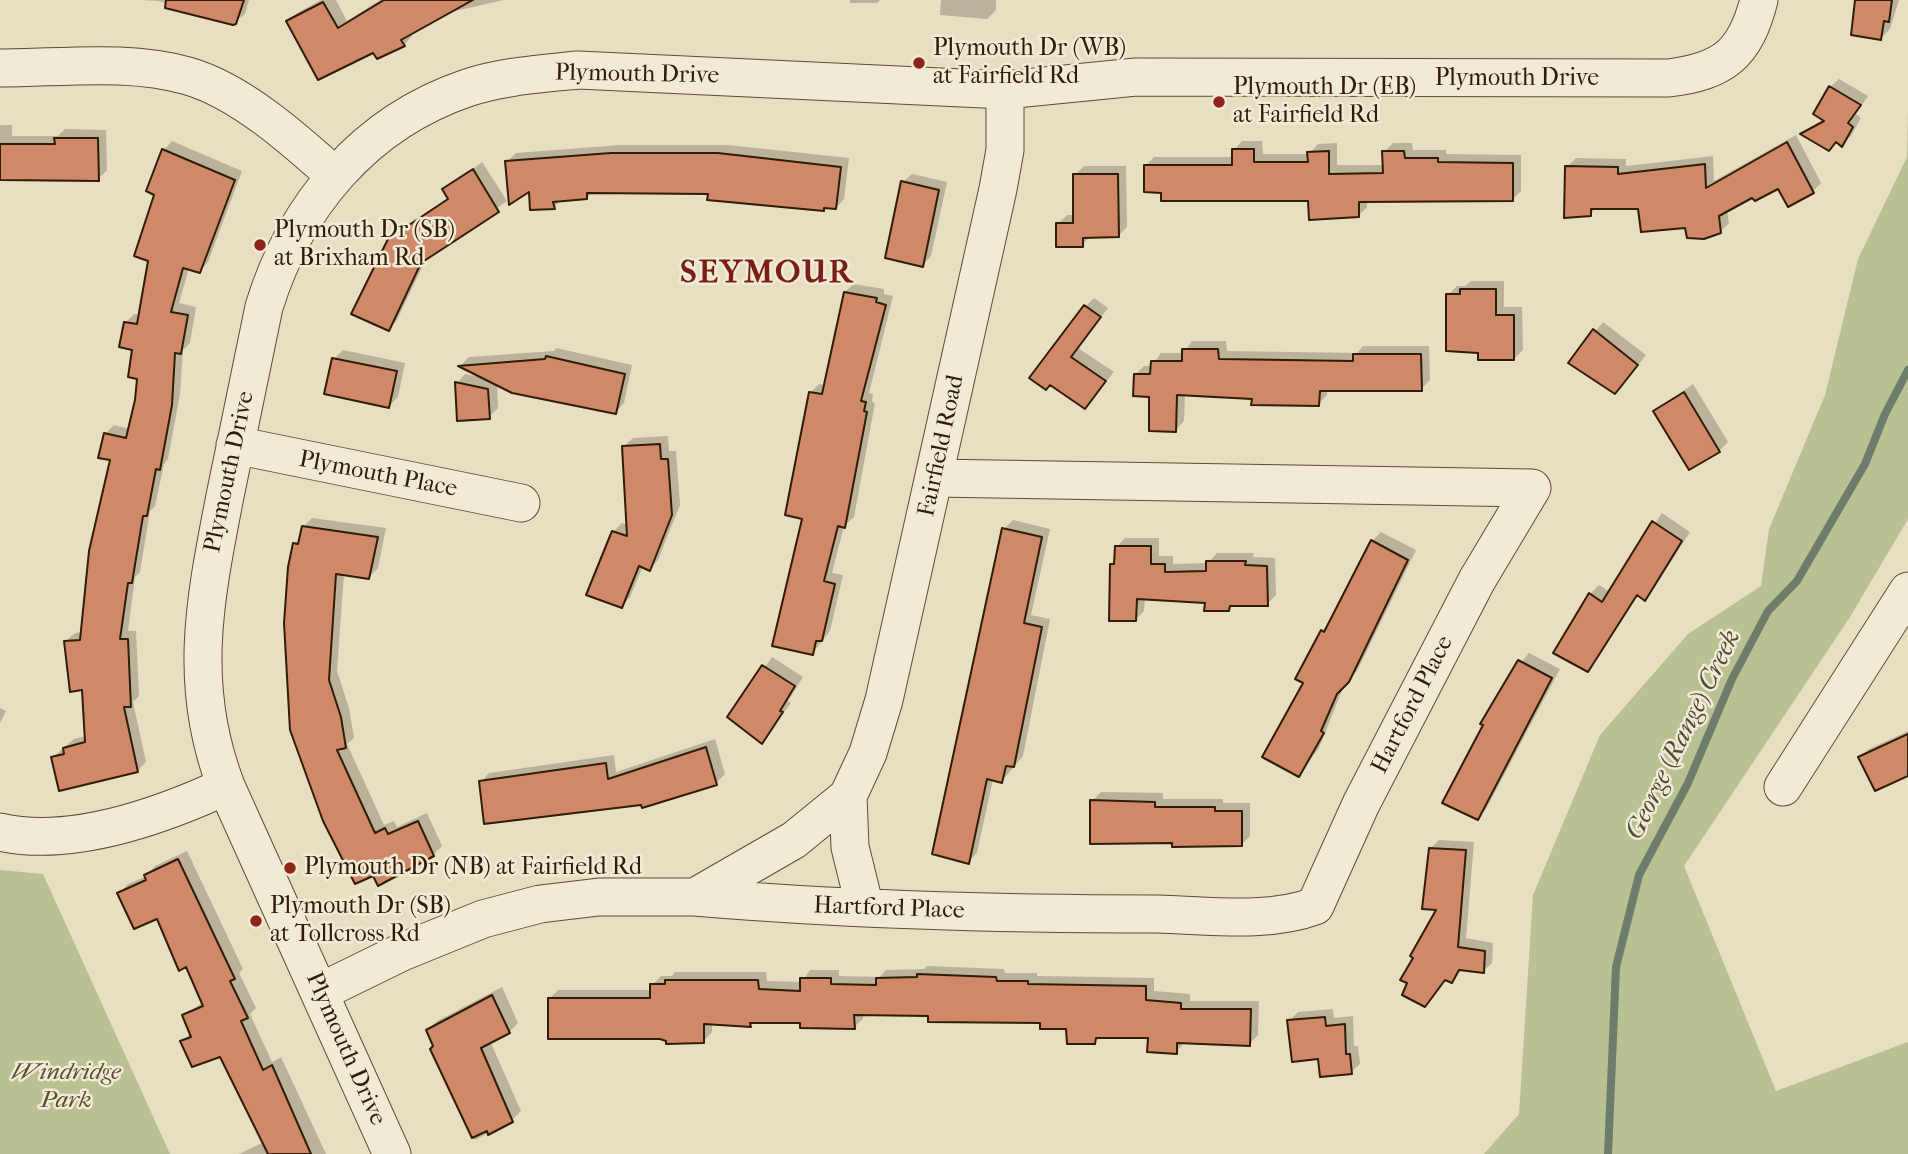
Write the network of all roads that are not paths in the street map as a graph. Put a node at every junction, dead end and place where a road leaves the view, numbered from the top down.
1 (1759, 0) edge
2 (0, 68) edge
3 (1005, 90) junction
4 (334, 175) junction
5 (235, 445) junction
6 (935, 478) junction
7 (521, 503) dead end
8 (1908, 591) edge
9 (226, 786) junction
10 (1783, 787) dead end
11 (848, 796) junction
12 (0, 832) edge
13 (695, 897) junction
14 (865, 908) junction
15 (320, 992) junction
16 (392, 1154) edge

1 - 3 street, Plymouth Drive
2 - 4 street
3 - 4 street, Plymouth Drive
3 - 6 street, Fairfield Road
4 - 5 street, Plymouth Drive
5 - 7 street, Plymouth Place
5 - 9 street, Plymouth Drive
6 - 11 street, Fairfield Road
6 - 14 street, Hartford Place
8 - 10 street
9 - 12 street
9 - 15 street, Plymouth Drive
11 - 13 street, Fairfield Road
11 - 14 street, Fairfield Road
13 - 14 street, Hartford Place
13 - 15 street, Fairfield Road
15 - 16 street, Plymouth Drive

